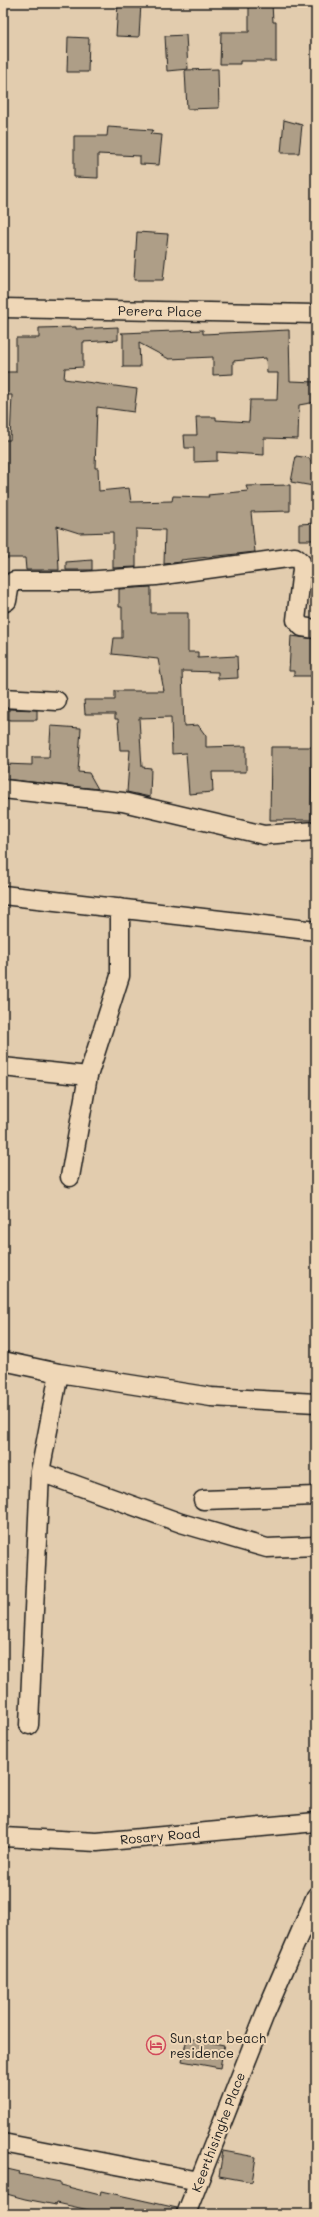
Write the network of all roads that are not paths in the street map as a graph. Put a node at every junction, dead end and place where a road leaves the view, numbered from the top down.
1 (3, 308) edge
2 (316, 314) edge
3 (3, 603) edge
4 (316, 629) edge
5 (3, 698) edge
6 (56, 701) dead end
7 (3, 789) edge
8 (316, 831) edge
9 (3, 895) edge
10 (120, 908) junction
11 (316, 931) edge
12 (3, 1067) edge
13 (88, 1076) junction
14 (70, 1177) dead end
15 (3, 1360) edge
16 (59, 1373) junction
17 (316, 1403) edge
18 (40, 1472) junction
19 (316, 1496) edge
20 (203, 1500) dead end
21 (316, 1546) edge
22 (29, 1725) dead end
23 (316, 1822) edge
24 (3, 1837) edge
25 (316, 1896) edge
26 (311, 1919) edge
27 (3, 2143) edge
28 (199, 2181) junction
29 (186, 2214) edge

1 - 2 street, Perera Place
3 - 4 street
5 - 6 street
7 - 8 street
9 - 10 street
10 - 11 street
10 - 13 street
12 - 13 street
13 - 14 street
15 - 16 street
16 - 17 street
16 - 18 street
18 - 21 street
18 - 22 street
19 - 20 street
23 - 24 street, Rosary Road
25 - 26 street, Keerthisinghe Place
26 - 28 street, Keerthisinghe Place
27 - 28 street
28 - 29 street, Keerthisinghe Place

